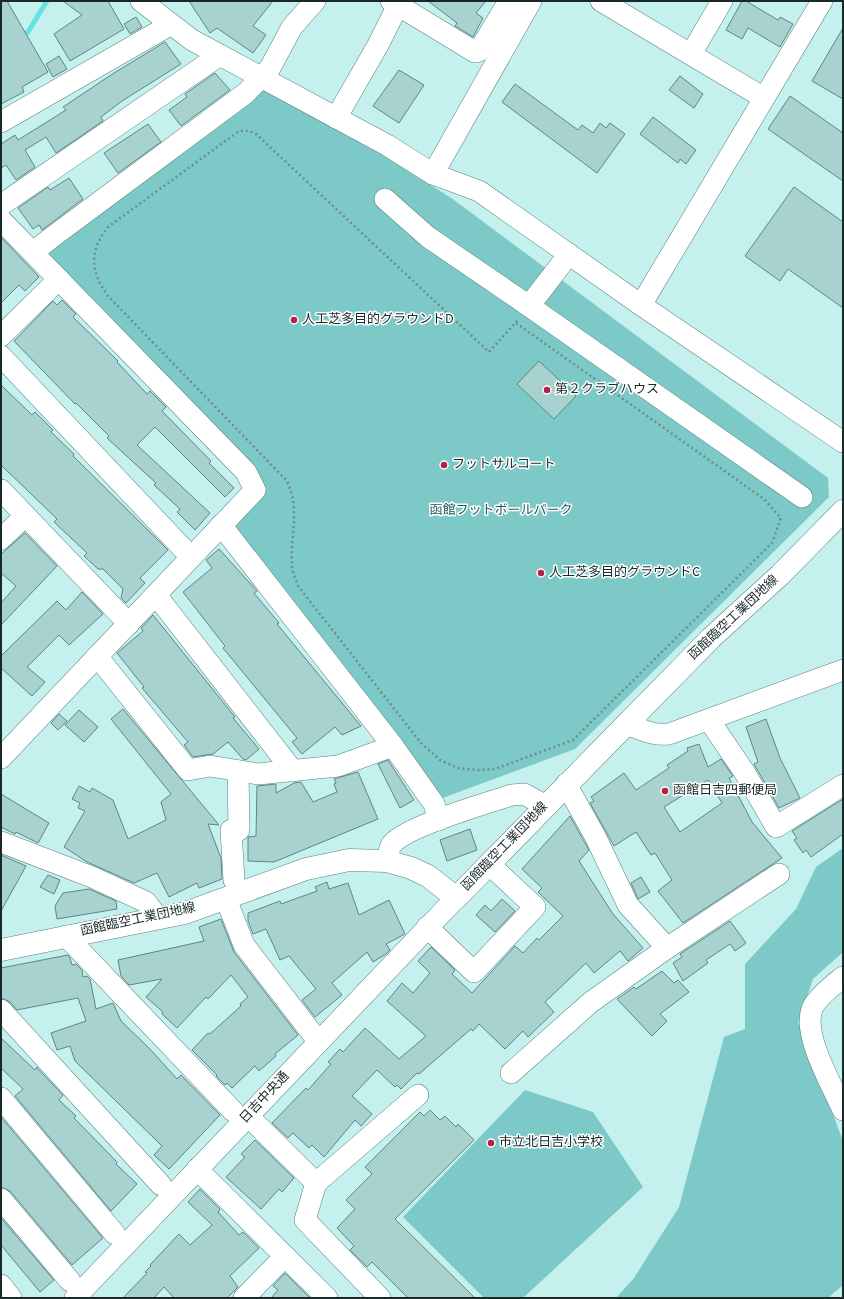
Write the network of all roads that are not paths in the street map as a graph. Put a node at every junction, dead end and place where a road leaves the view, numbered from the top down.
1 (141, 1) edge
2 (315, 1) edge
3 (509, 1) edge
4 (531, 1) edge
5 (601, 1) edge
6 (722, 1) edge
7 (822, 1) edge
8 (395, 3) edge
9 (624, 7) edge
10 (170, 25) junction
11 (691, 54) junction
12 (220, 55) junction
13 (260, 77) junction
14 (764, 98) junction
15 (336, 118) junction
16 (1, 122) edge
17 (433, 174) junction
18 (385, 199) dead end
19 (1, 205) edge
20 (1, 220) edge
21 (33, 252) junction
22 (569, 254) junction
23 (59, 279) junction
24 (641, 305) junction
25 (529, 306) junction
26 (1, 336) edge
27 (1, 356) edge
28 (843, 442) edge
29 (1, 490) edge
30 (802, 497) dead end
31 (843, 511) edge
32 (25, 516) junction
33 (221, 525) junction
34 (1, 539) edge
35 (192, 557) junction
36 (156, 595) junction
37 (129, 624) junction
38 (98, 656) junction
39 (843, 670) edge
40 (709, 720) junction
41 (626, 724) junction
42 (9, 738) edge
43 (393, 746) junction
44 (1, 758) edge
45 (238, 771) junction
46 (293, 771) junction
47 (566, 784) junction
48 (843, 785) edge
49 (546, 806) junction
50 (439, 820) junction
51 (1, 842) edge
52 (387, 861) junction
53 (489, 864) junction
54 (779, 874) dead end
55 (230, 890) junction
56 (456, 898) junction
57 (158, 918) junction
58 (427, 927) junction
59 (66, 936) junction
60 (667, 948) junction
61 (1, 950) edge
62 (843, 977) edge
63 (1, 1010) edge
64 (318, 1041) junction
65 (511, 1074) dead end
66 (418, 1095) dead end
67 (1, 1098) edge
68 (843, 1110) edge
69 (241, 1114) junction
70 (197, 1169) junction
71 (316, 1183) junction
72 (161, 1186) dead end
73 (1, 1199) edge
74 (115, 1234) dead end
75 (285, 1256) junction
76 (1, 1285) edge
77 (72, 1290) edge
78 (11, 1298) edge
79 (244, 1298) edge
80 (327, 1298) edge
81 (380, 1298) edge

1 - 10 street
2 - 13 street
3 - 8 street
4 - 17 street
5 - 9 street
6 - 11 street
7 - 14 street
8 - 15 street
9 - 11 street
10 - 12 street
10 - 16 street
11 - 14 street
12 - 13 street
12 - 19 street
13 - 15 street
13 - 21 street
14 - 24 street
15 - 17 street
17 - 22 street
18 - 25 street
20 - 21 street
21 - 23 street
22 - 24 street
22 - 25 street
23 - 26 street
23 - 33 street
24 - 28 street
25 - 30 street
27 - 35 street
29 - 32 street
31 - 41 main road, 函館臨空工業団地線
32 - 34 street
32 - 37 street
33 - 35 street
33 - 43 street
35 - 36 street
36 - 37 street
36 - 46 street
37 - 38 street
38 - 42 street
38 - 45 street
39 - 40 street
40 - 41 street
40 - 48 street
41 - 47 main road, 函館臨空工業団地線
42 - 44 street
43 - 46 street
43 - 50 street
45 - 46 street
45 - 55 street
47 - 49 main road, 函館臨空工業団地線
47 - 60 street
49 - 50 street
49 - 53 main road, 函館臨空工業団地線
50 - 52 street
51 - 57 street
52 - 55 main road, 函館臨空工業団地線
52 - 56 main road, 函館臨空工業団地線
53 - 56 main road, 函館臨空工業団地線
53 - 58 street
54 - 60 street
55 - 57 main road, 函館臨空工業団地線
55 - 64 street
56 - 58 street, 日吉中央通
57 - 59 main road, 函館臨空工業団地線
58 - 64 street, 日吉中央通
59 - 61 main road, 函館臨空工業団地線
59 - 69 street
60 - 65 street
62 - 68 street
63 - 72 street
64 - 69 street, 日吉中央通
66 - 71 street
67 - 74 street
69 - 70 street, 日吉中央通
69 - 71 street
70 - 75 street
70 - 77 street, 日吉中央通
71 - 81 street
73 - 77 street
75 - 79 street
75 - 80 street
76 - 78 street

